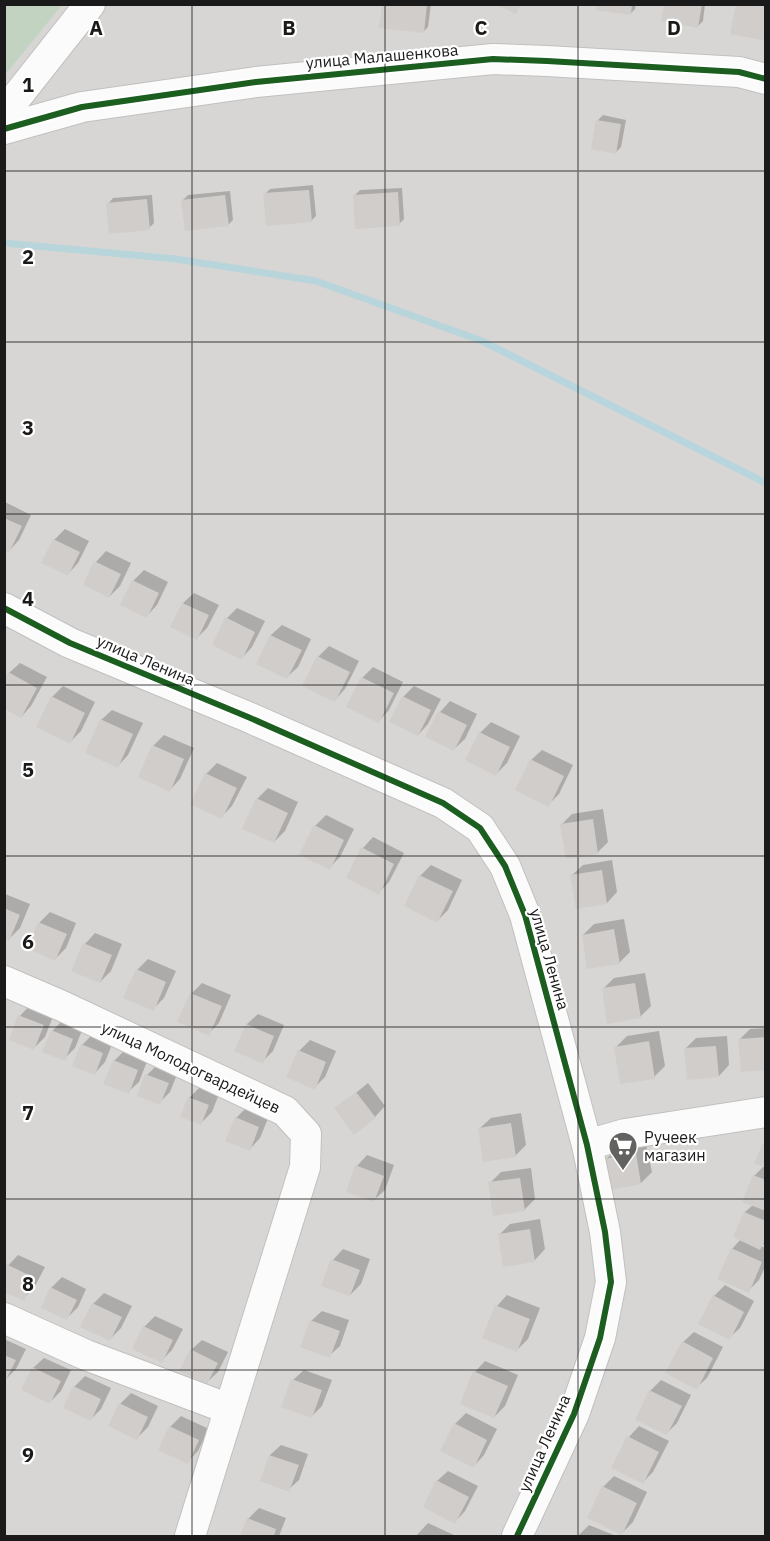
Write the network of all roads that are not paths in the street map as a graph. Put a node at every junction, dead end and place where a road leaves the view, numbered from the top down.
1 (90, 4) edge
2 (765, 79) edge
3 (4, 113) edge
4 (4, 129) edge
5 (4, 608) edge
6 (4, 981) edge
7 (765, 1112) edge
8 (587, 1145) junction
9 (4, 1318) edge
10 (229, 1409) junction
11 (190, 1536) edge
12 (517, 1536) edge

1 - 3 street
2 - 4 street, улица Малашенкова
5 - 8 street, улица Ленина
6 - 10 street, улица Молодогвардейцев
7 - 8 street
8 - 12 street, улица Ленина
9 - 10 street
10 - 11 street, улица Молодогвардейцев

